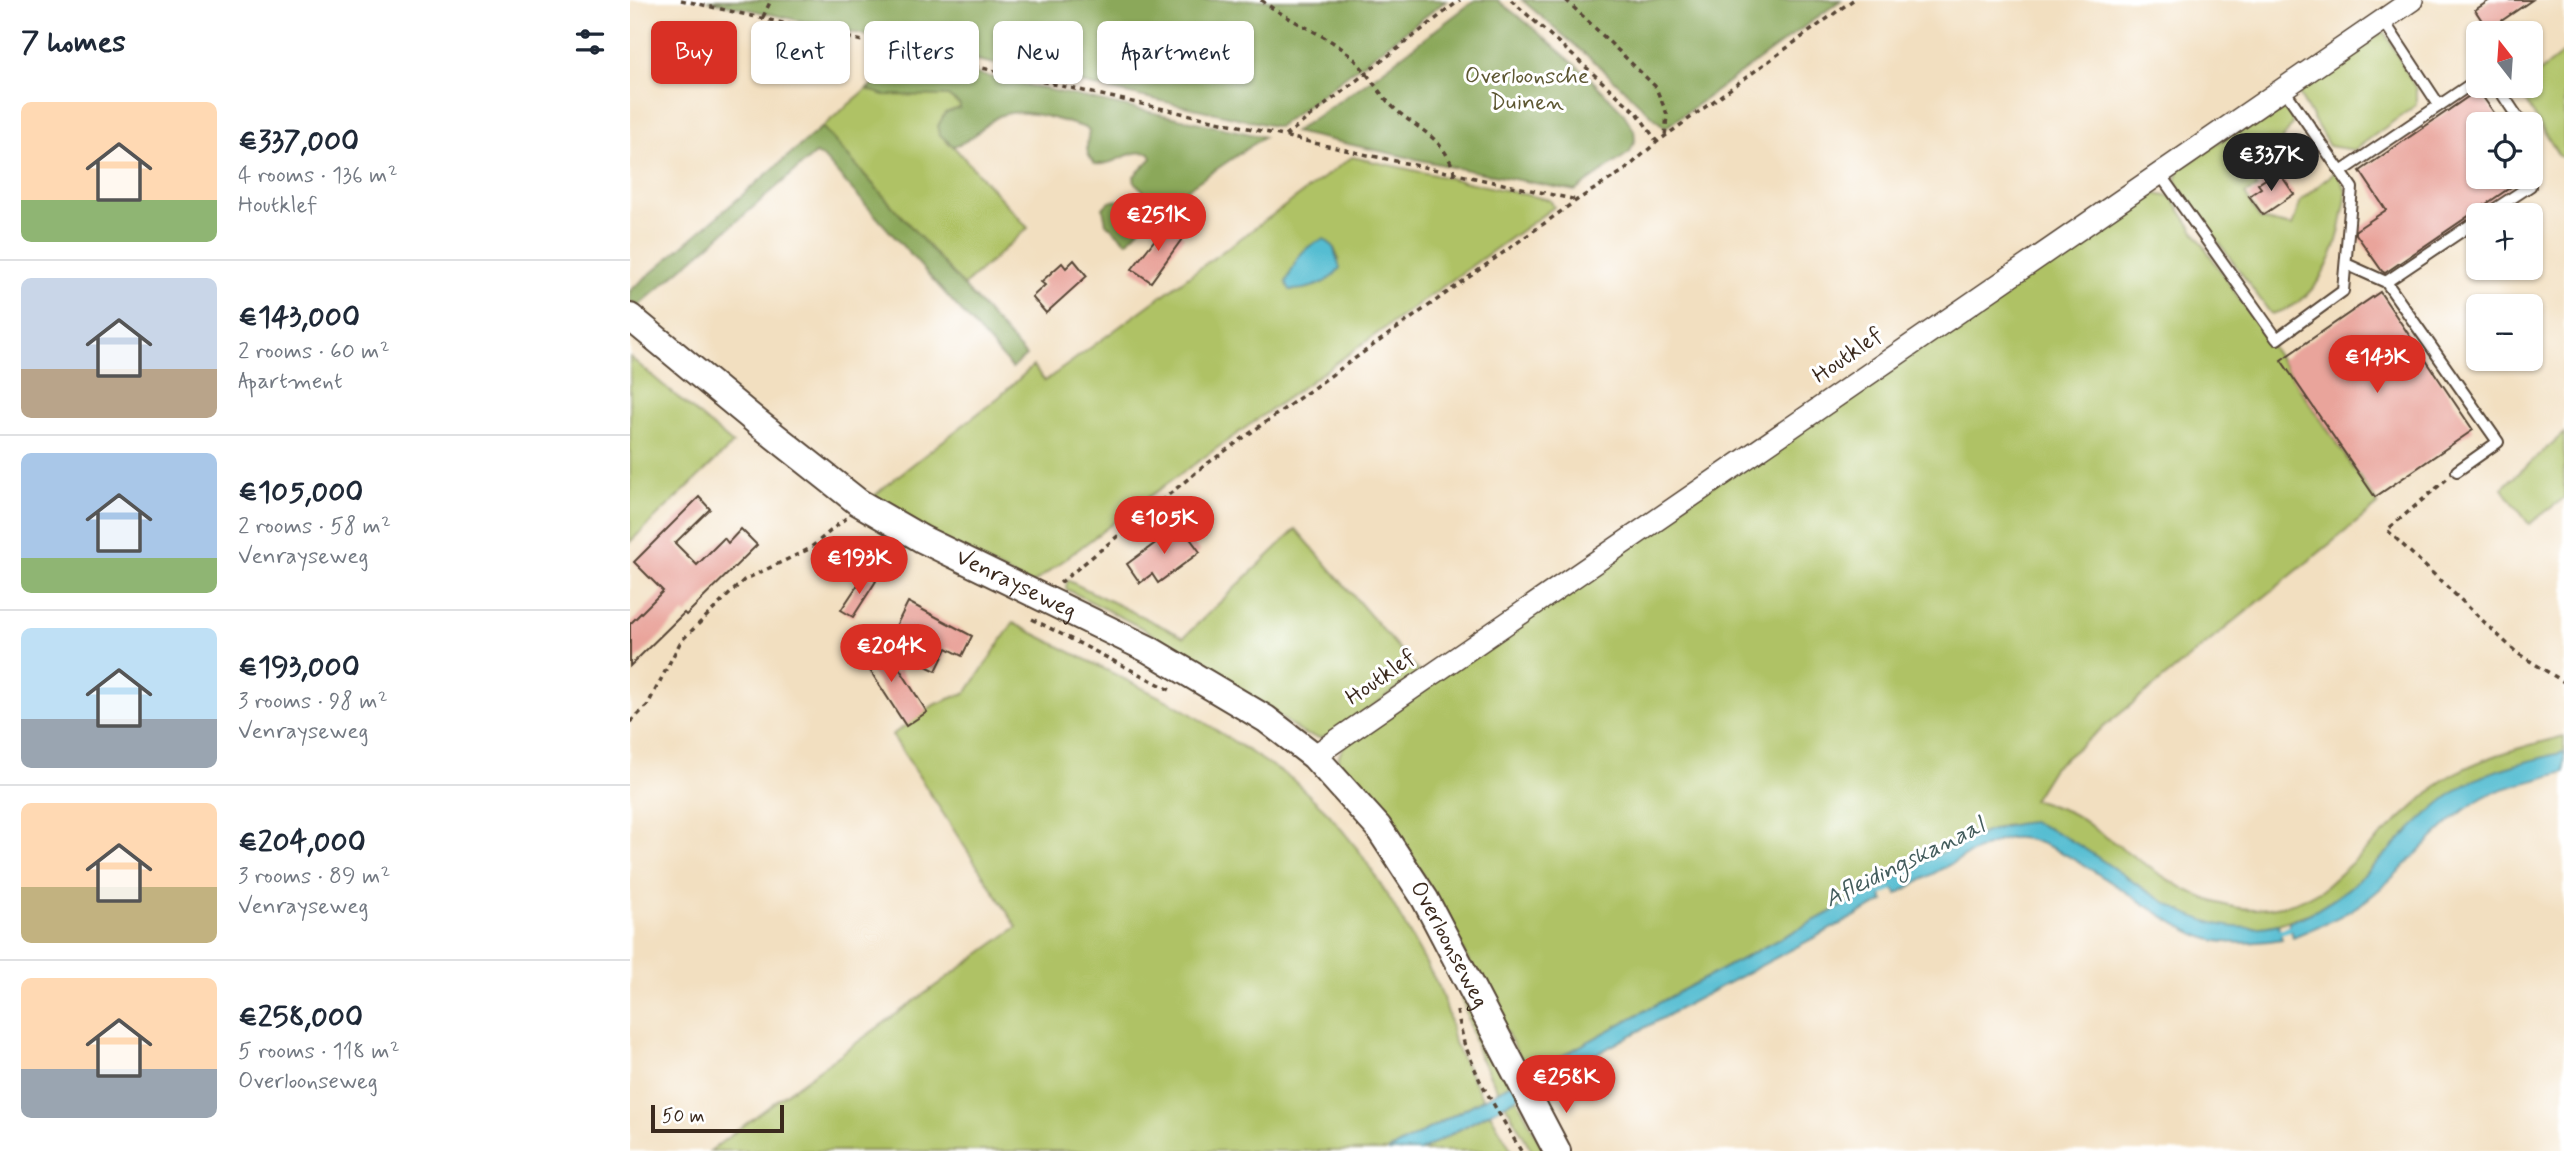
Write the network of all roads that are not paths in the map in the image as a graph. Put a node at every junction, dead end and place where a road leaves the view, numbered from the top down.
1 (2412, 0) edge
2 (2383, 20) junction
3 (2466, 87) edge
4 (2283, 88) junction
5 (2440, 105) junction
6 (2341, 172) junction
7 (2159, 173) junction
8 (2525, 189) edge
9 (2504, 203) edge
10 (2466, 228) edge
11 (2346, 264) junction
12 (2386, 282) junction
13 (630, 317) edge
14 (2456, 471) road end
15 (1314, 756) junction
16 (1557, 1151) edge

1 - 2 street, Houtklef
2 - 4 street, Houtklef
2 - 5 lane
3 - 5 lane
4 - 6 lane
4 - 7 street, Houtklef
5 - 6 lane
6 - 11 lane
7 - 11 lane
7 - 15 street, Houtklef
8 - 9 lane
10 - 12 lane
11 - 12 lane
12 - 14 lane
13 - 15 street, Venrayseweg
15 - 16 street, Overloonseweg

